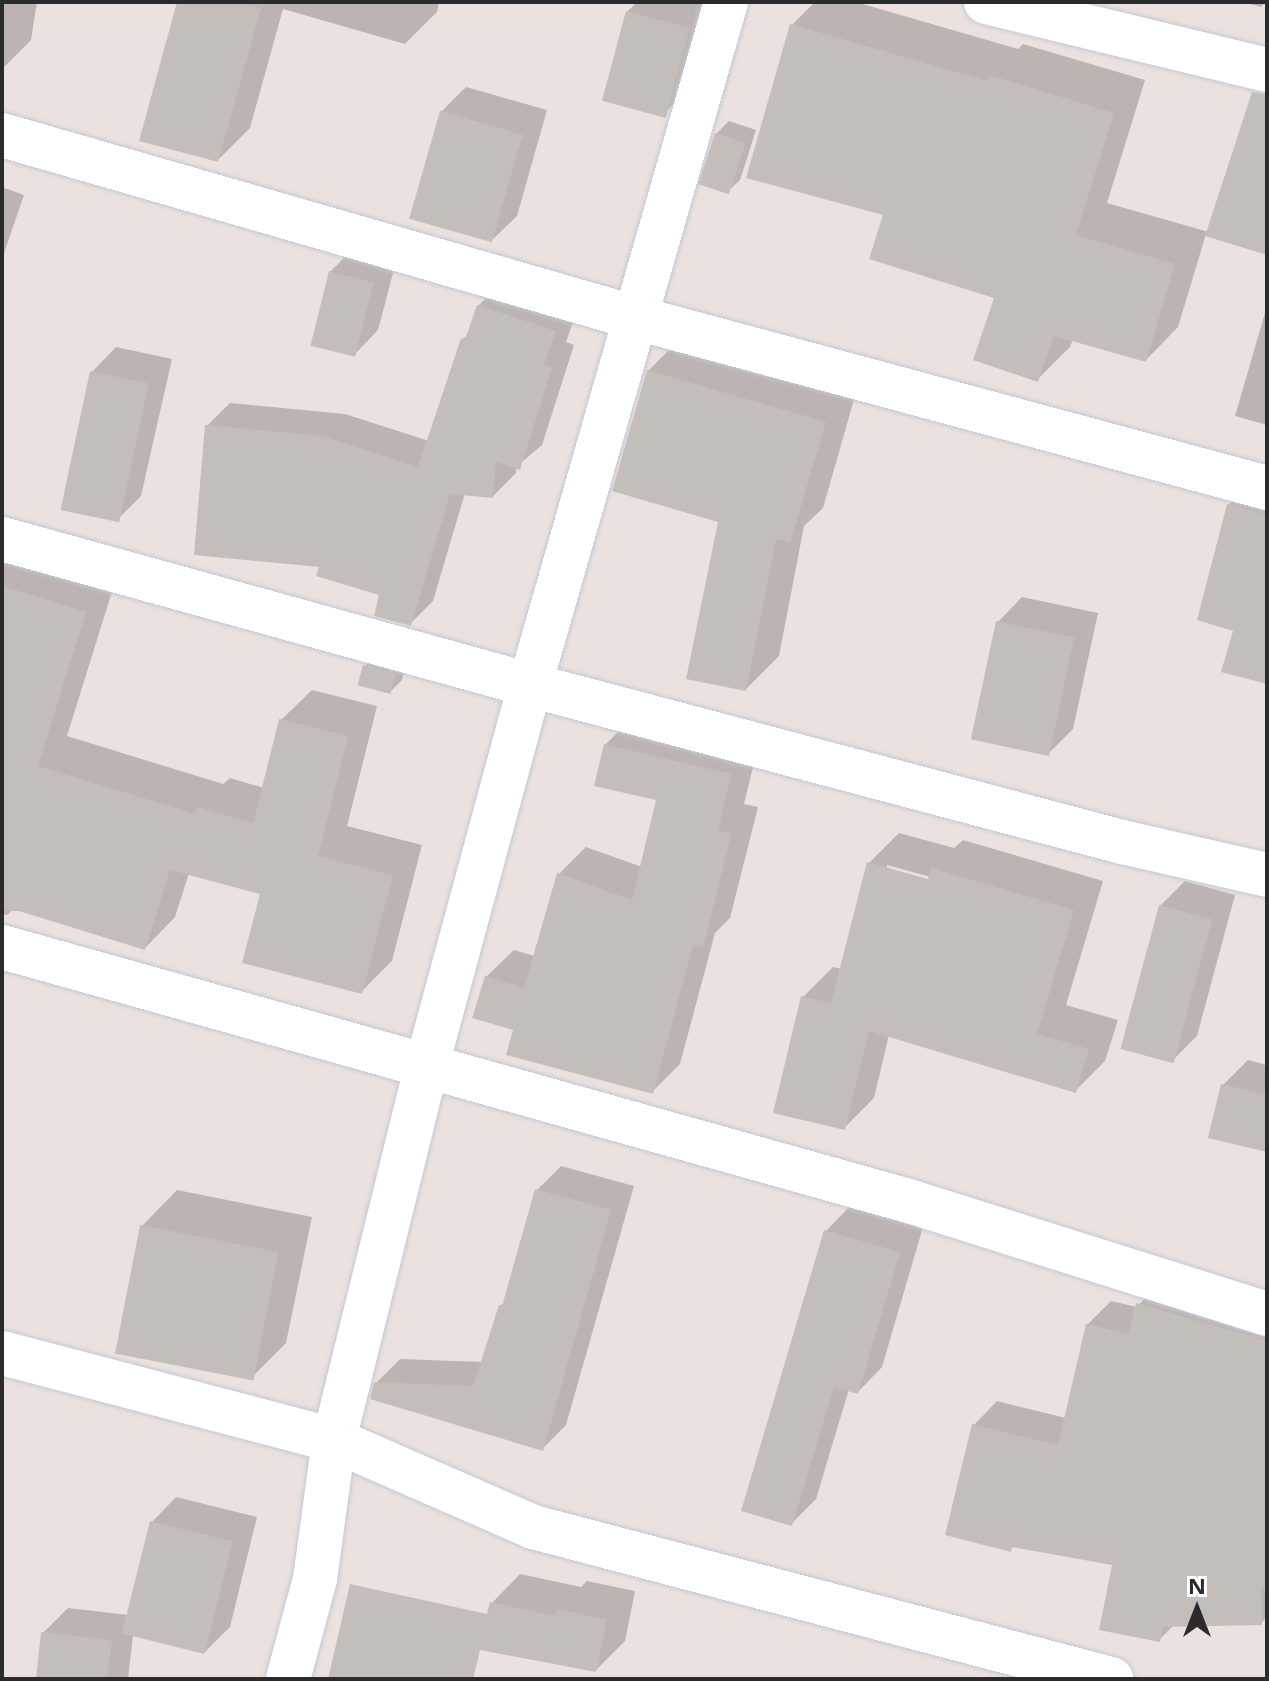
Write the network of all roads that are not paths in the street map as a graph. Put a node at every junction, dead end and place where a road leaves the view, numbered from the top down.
1 (726, 2) edge
2 (986, 2) edge
3 (1267, 70) edge
4 (2, 135) edge
5 (633, 317) junction
6 (1267, 488) edge
7 (2, 539) edge
8 (530, 685) junction
9 (1267, 875) edge
10 (2, 947) edge
11 (426, 1068) junction
12 (1267, 1314) edge
13 (2, 1353) edge
14 (334, 1440) junction
15 (288, 1679) edge
16 (1111, 1679) edge

1 - 5 street
2 - 3 street
4 - 5 street
5 - 6 street
5 - 8 street
7 - 8 street
8 - 9 street
8 - 11 street
10 - 11 street
11 - 12 street
11 - 14 street
13 - 14 street
14 - 15 street
14 - 16 street

